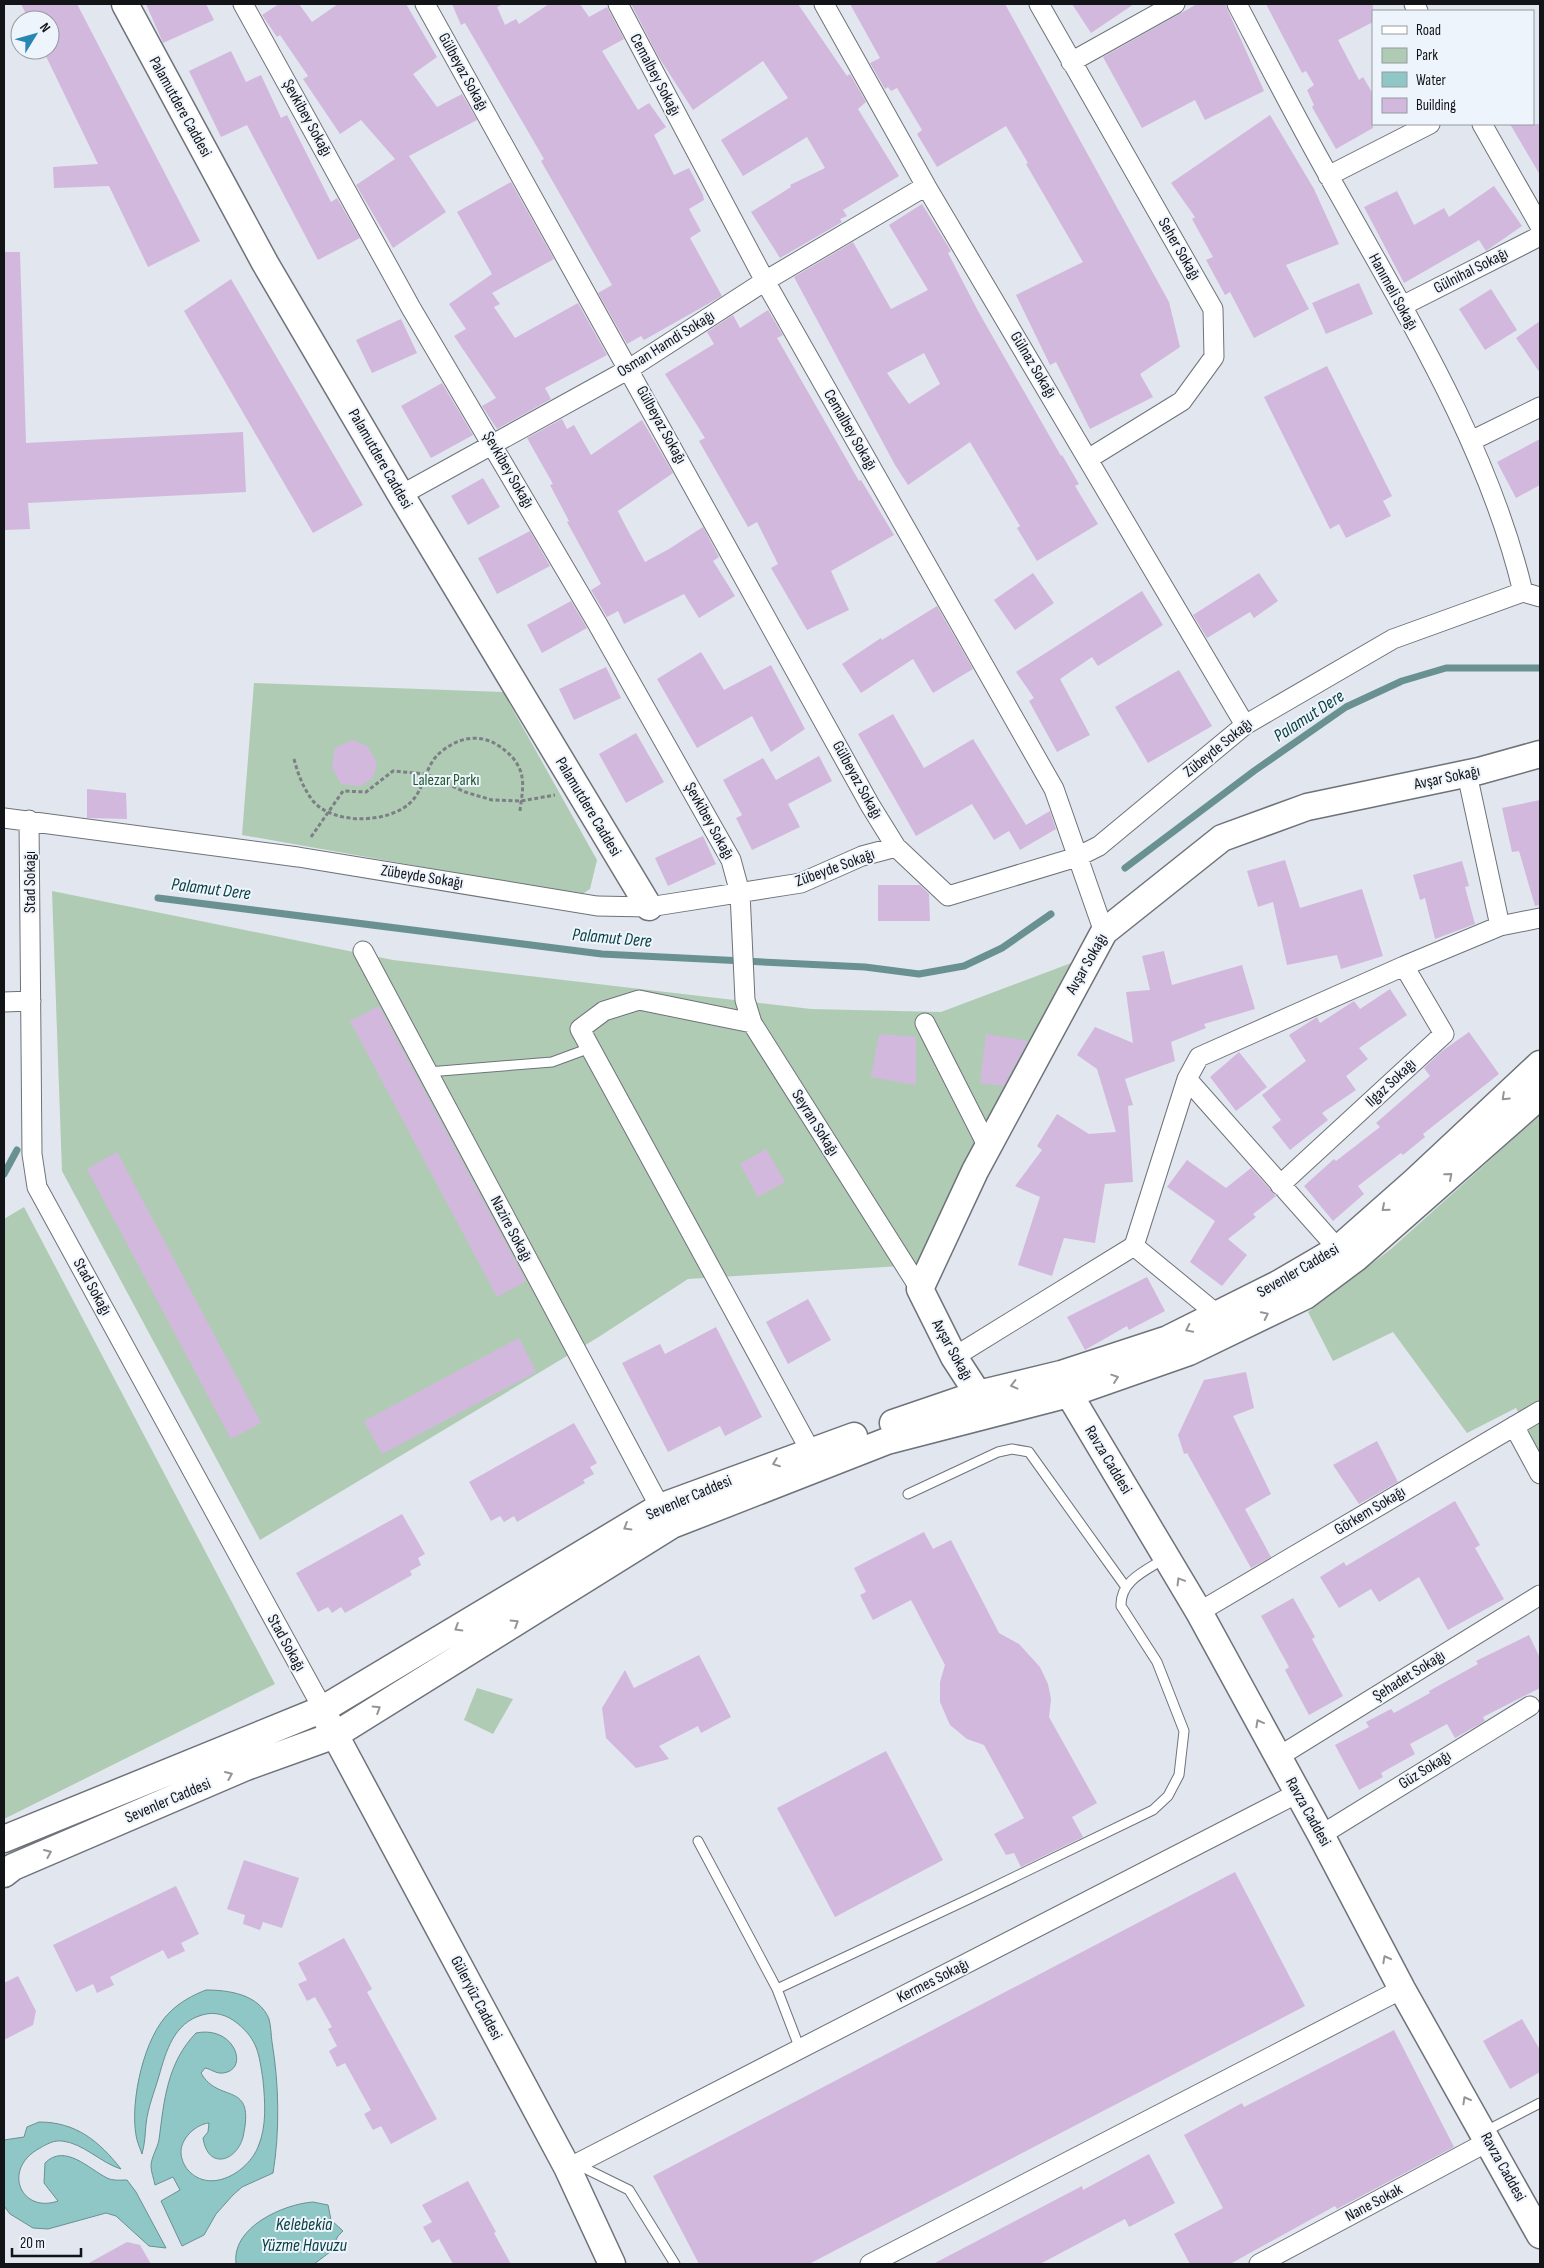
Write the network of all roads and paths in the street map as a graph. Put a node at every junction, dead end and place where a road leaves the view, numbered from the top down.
1 (125, 4) edge
2 (243, 4) edge
3 (425, 4) edge
4 (618, 4) edge
5 (824, 4) edge
6 (1038, 4) edge
7 (1175, 4) edge
8 (1236, 4) edge
9 (1071, 62) junction
10 (1428, 125) edge
11 (1483, 125) edge
12 (1328, 176) junction
13 (926, 186) junction
14 (1540, 226) edge
15 (1540, 236) edge
16 (765, 281) junction
17 (1402, 306) junction
18 (629, 369) junction
19 (1540, 406) edge
20 (1471, 441) junction
21 (493, 445) junction
22 (1088, 459) junction
23 (401, 495) junction
24 (1532, 594) edge
25 (1245, 724) junction
26 (1540, 754) edge
27 (294, 759) dead end
28 (426, 774) junction
29 (1467, 774) junction
30 (579, 791) junction
31 (521, 802) junction
32 (520, 811) dead end
33 (327, 812) junction
34 (4, 818) edge
35 (29, 820) junction
36 (896, 847) junction
37 (298, 857) junction
38 (1076, 857) junction
39 (740, 893) junction
40 (648, 907) junction
41 (1540, 918) edge
42 (1500, 926) junction
43 (1104, 932) junction
44 (743, 945) joint
45 (363, 951) dead end
46 (1404, 966) junction
47 (31, 1001) junction
48 (4, 1002) edge
49 (752, 1023) junction
50 (924, 1023) dead end
51 (590, 1048) junction
52 (1540, 1064) edge
53 (427, 1072) junction
54 (1187, 1079) junction
55 (1540, 1096) edge
56 (988, 1147) junction
57 (1280, 1185) junction
58 (1134, 1246) junction
59 (1338, 1249) junction
60 (920, 1289) junction
61 (1218, 1315) junction
62 (954, 1357) junction
63 (1065, 1384) junction
64 (978, 1394) junction
65 (1540, 1410) edge
66 (1514, 1426) junction
67 (810, 1450) junction
68 (1540, 1474) edge
69 (908, 1494) dead end
70 (660, 1507) junction
71 (1166, 1557) junction
72 (1125, 1586) junction
73 (1540, 1595) edge
74 (1199, 1612) junction
75 (1530, 1706) dead end
76 (322, 1710) junction
77 (335, 1735) junction
78 (1278, 1757) junction
79 (1298, 1793) junction
80 (1321, 1835) junction
81 (4, 1839) edge
82 (698, 1841) dead end
83 (4, 1874) edge
84 (777, 1989) junction
85 (1402, 1989) junction
86 (800, 2049) junction
87 (1540, 2103) edge
88 (1486, 2137) junction
89 (572, 2166) junction
90 (1540, 2234) edge
91 (612, 2264) edge
92 (675, 2264) edge
93 (870, 2264) edge
94 (1259, 2264) edge

1 - 23 street, Palamutdere Caddesi
2 - 21 street, Şevkibey Sokağı
3 - 18 street, Gülbeyaz Sokağı
4 - 16 street, Cemalbey Sokağı
5 - 13 street, Gülnaz Sokağı
6 - 9 street, Seher Sokağı
7 - 9 street
8 - 12 street, Hanımeli Sokağı
9 - 22 street, Seher Sokağı
10 - 12 street
11 - 14 street
12 - 17 street, Hanımeli Sokağı
13 - 16 street, Osman Hamdi Sokağı
13 - 22 street, Gülnaz Sokağı
15 - 17 street, Gülnihal Sokağı
16 - 18 street, Osman Hamdi Sokağı
16 - 38 street, Cemalbey Sokağı
17 - 20 street, Hanımeli Sokağı
18 - 21 street, Osman Hamdi Sokağı
18 - 36 street, Gülbeyaz Sokağı
19 - 20 street
20 - 24 street, Hanımeli Sokağı
21 - 23 street, Osman Hamdi Sokağı
21 - 39 street, Şevkibey Sokağı
22 - 25 street, Gülnaz Sokağı
23 - 30 street, Palamutdere Caddesi
24 - 25 street, Zübeyde Sokağı
25 - 38 street, Zübeyde Sokağı
26 - 29 street, Avşar Sokağı
27 - 33 path
28 - 31 path
28 - 31 path
28 - 33 path
28 - 33 path
29 - 42 street
29 - 43 street, Avşar Sokağı
30 - 31 path
30 - 40 street, Palamutdere Caddesi
31 - 32 path
33 - 37 path
34 - 35 street, Zübeyde Sokağı
35 - 37 street, Zübeyde Sokağı
35 - 47 street, Stad Sokağı
36 - 38 street, Zübeyde Sokağı
36 - 39 street, Zübeyde Sokağı
37 - 40 street, Zübeyde Sokağı
38 - 43 street, Cemalbey Sokağı
39 - 40 street, Zübeyde Sokağı
39 - 44 street, Şevkibey Sokağı
41 - 42 street
42 - 46 street
43 - 56 street, Avşar Sokağı
44 - 49 street, Seyran Sokağı
45 - 53 street, Nazire Sokağı
46 - 54 street
46 - 57 street, Ilgaz Sokağı
47 - 48 street
47 - 76 street, Stad Sokağı
49 - 51 street
49 - 60 street, Seyran Sokağı
50 - 56 street
51 - 53 lane
51 - 67 street
52 -> 59 street, Sevenler Caddesi
53 - 70 street, Nazire Sokağı
54 - 57 street
54 - 58 street
63 -> 55 street, Sevenler Caddesi
56 - 60 street, Avşar Sokağı
57 - 59 street
58 - 61 street
58 - 62 street
59 - 61 street, Sevenler Caddesi
60 - 62 street, Avşar Sokağı
61 -> 63 street, Sevenler Caddesi
62 - 64 street, Avşar Sokağı
63 -> 64 street, Sevenler Caddesi
63 - 71 street, Ravza Caddesi
77 -> 63 street, Sevenler Caddesi
64 - 67 street, Sevenler Caddesi
65 - 66 street, Görkem Sokağı
66 - 68 street
66 - 74 street, Görkem Sokağı
67 -> 70 street, Sevenler Caddesi
69 - 72 lane
70 -> 76 street, Sevenler Caddesi
71 - 72 lane
74 -> 71 street, Ravza Caddesi
72 - 84 lane
73 - 78 street, Şehadet Sokağı
78 -> 74 street, Ravza Caddesi
75 - 80 street, Güz Sokağı
76 - 77 street
76 - 81 street, Sevenler Caddesi
83 -> 77 street, Sevenler Caddesi
77 - 89 street, Güleryüz Caddesi
78 - 79 street, Ravza Caddesi
79 - 80 street, Ravza Caddesi
79 - 86 street, Kermes Sokağı
85 -> 80 street, Ravza Caddesi
82 - 84 lane
84 - 86 lane
88 -> 85 street, Ravza Caddesi
85 - 93 street
86 - 89 street, Kermes Sokağı
87 - 88 lane
88 - 90 street, Ravza Caddesi
88 - 94 street, Nane Sokak
89 - 91 street, Güleryüz Caddesi
89 - 92 lane

